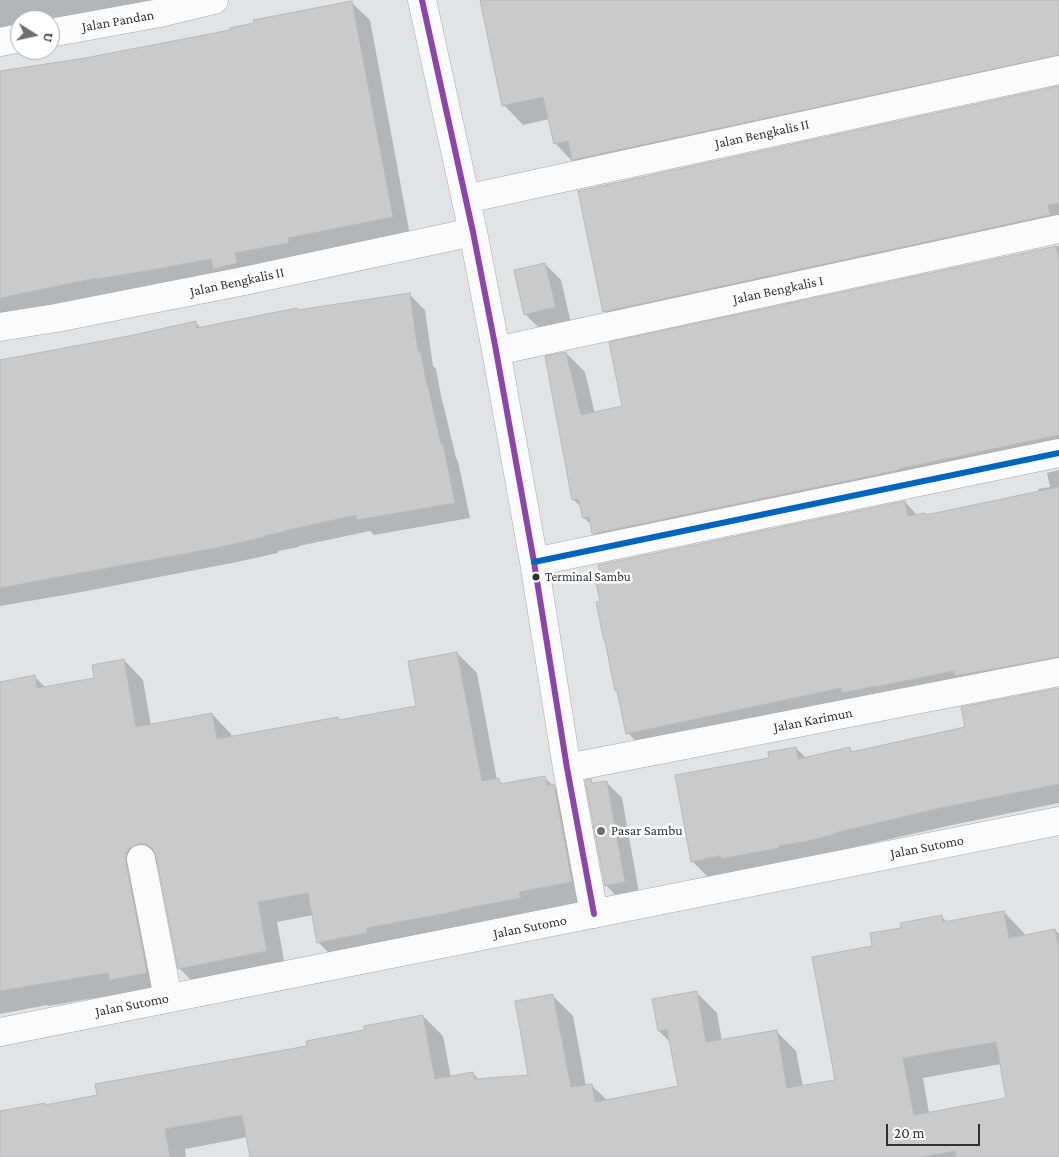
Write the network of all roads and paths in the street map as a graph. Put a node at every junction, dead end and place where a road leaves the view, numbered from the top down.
1 (214, 0) edge
2 (422, 0) edge
3 (159, 6) edge
4 (60, 31) edge
5 (1059, 70) edge
6 (466, 199) junction
7 (1059, 229) edge
8 (473, 232) junction
9 (0, 327) edge
10 (496, 351) junction
11 (1059, 453) edge
12 (534, 562) junction
13 (1059, 672) edge
14 (567, 768) junction
15 (1059, 821) edge
16 (141, 859) dead end
17 (594, 914) junction
18 (168, 998) junction
19 (0, 1032) edge

1 - 3 street, Jalan Pandan
2 - 6 street
3 - 4 street, Jalan Pandan
5 - 6 street, Jalan Bengkalis II
6 - 8 street
7 - 10 street, Jalan Bengkalis I
8 - 9 street, Jalan Bengkalis II
8 - 10 street
10 - 12 street
11 - 12 street
12 - 14 street
13 - 14 street, Jalan Karimun
14 - 17 street
15 - 17 street, Jalan Sutomo
16 - 18 street
17 - 18 street, Jalan Sutomo
18 - 19 street, Jalan Sutomo

